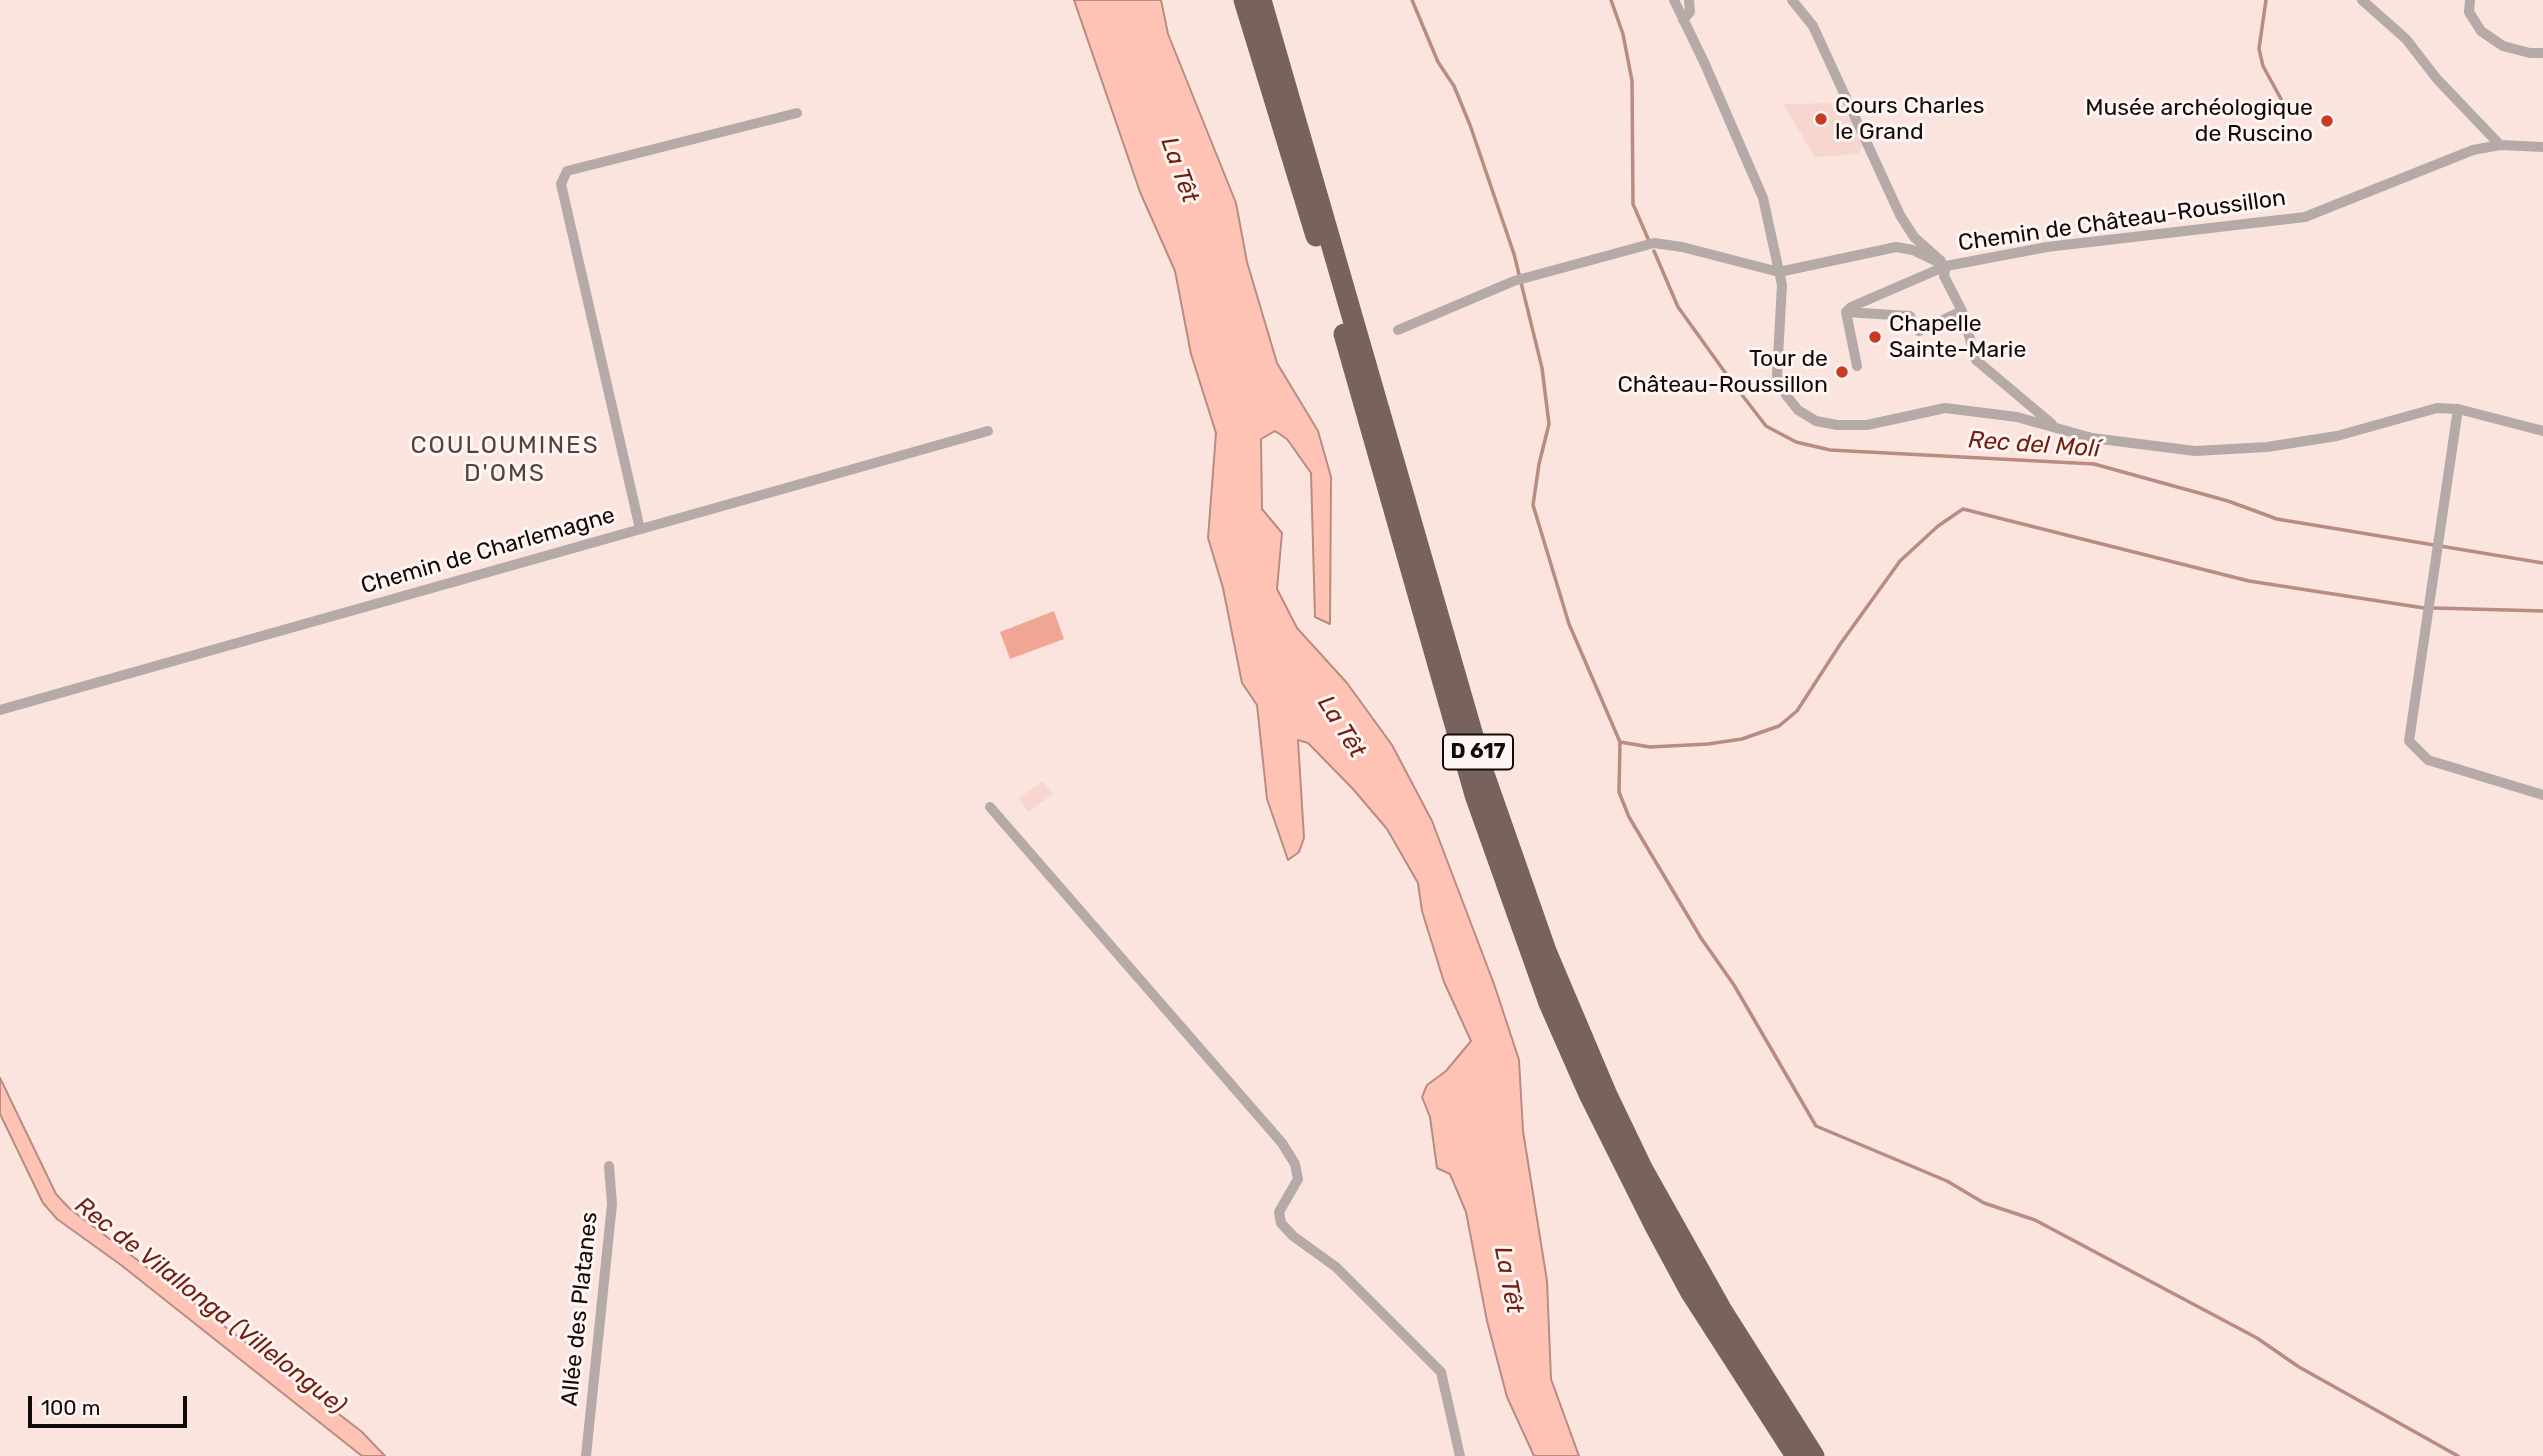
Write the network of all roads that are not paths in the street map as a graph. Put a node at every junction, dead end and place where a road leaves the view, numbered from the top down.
1 (1244, 0) edge
2 (1261, 0) edge
3 (1674, 0) edge
4 (1689, 0) edge
5 (1792, 0) edge
6 (2362, 0) edge
7 (2470, 0) edge
8 (1683, 20) junction
9 (2543, 52) edge
10 (797, 113) dead end
11 (2500, 145) junction
12 (2543, 147) edge
13 (1946, 266) junction
14 (1779, 272) junction
15 (1962, 311) junction
16 (1846, 312) junction
17 (1398, 330) dead end
18 (1857, 366) dead end
19 (2458, 409) junction
20 (2053, 425) junction
21 (988, 431) dead end
22 (2543, 431) edge
23 (640, 530) junction
24 (0, 710) edge
25 (2543, 795) edge
26 (990, 807) dead end
27 (609, 1166) dead end
28 (586, 1456) edge
29 (1460, 1456) edge
30 (1796, 1456) edge
31 (1814, 1456) edge

1 - 30 highway, D 617
2 - 31 highway, D 617
3 - 8 street
4 - 8 street
5 - 13 street
6 - 11 street
7 - 9 street
8 - 14 street
10 - 23 street
11 - 12 street, Chemin de Château-Roussillon
11 - 13 street, Chemin de Château-Roussillon
13 - 14 street
13 - 15 street
13 - 16 street, Chemin de Château-Roussillon
14 - 17 street
14 - 20 street
15 - 16 street
15 - 20 street
16 - 18 street
19 - 20 street
19 - 22 street
19 - 25 street
21 - 23 street, Chemin de Charlemagne
23 - 24 street, Chemin de Charlemagne
26 - 29 street
27 - 28 street, Allée des Platanes

